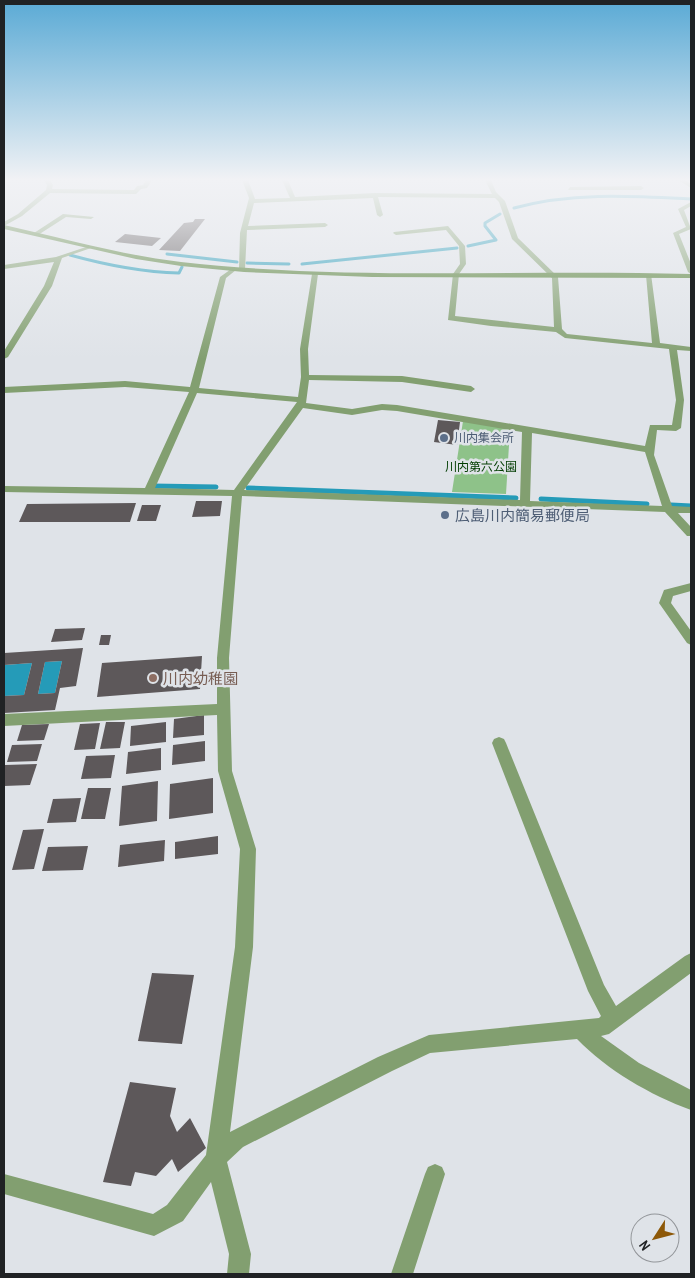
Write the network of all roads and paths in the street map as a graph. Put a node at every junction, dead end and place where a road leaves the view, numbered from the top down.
1 (60, 240) edge
2 (242, 240) edge
3 (457, 240) edge
4 (516, 240) edge
5 (679, 240) edge
6 (91, 247) junction
7 (58, 259) junction
8 (4, 267) edge
9 (238, 269) junction
10 (691, 272) edge
11 (552, 273) junction
12 (315, 274) junction
13 (456, 274) junction
14 (649, 274) junction
15 (691, 276) edge
16 (558, 330) junction
17 (656, 345) junction
18 (673, 347) junction
19 (691, 349) edge
20 (4, 358) edge
21 (305, 377) junction
22 (471, 389) dead end
23 (4, 390) edge
24 (194, 390) junction
25 (680, 400) junction
26 (302, 402) junction
27 (691, 402) edge
28 (527, 430) junction
29 (650, 450) junction
30 (4, 489) edge
31 (149, 492) junction
32 (238, 493) junction
33 (525, 503) junction
34 (668, 510) junction
35 (691, 510) edge
36 (691, 532) edge
37 (691, 587) edge
38 (691, 640) edge
39 (224, 709) junction
40 (4, 720) edge
41 (499, 743) dead end
42 (691, 962) edge
43 (612, 1019) junction
44 (580, 1029) junction
45 (691, 1100) edge
46 (216, 1159) junction
47 (434, 1174) dead end
48 (4, 1184) edge
49 (238, 1274) edge
50 (402, 1274) edge

1 - 6 main road
2 - 9 street
3 - 13 street
4 - 11 street
5 - 10 street
6 - 7 street
6 - 9 main road
7 - 8 street
7 - 20 street
9 - 12 main road
9 - 24 street
11 - 13 main road
11 - 14 main road
11 - 16 street
12 - 13 main road
12 - 21 street
13 - 16 street
14 - 15 main road
14 - 17 street
16 - 17 street
17 - 18 street
18 - 19 street
18 - 25 street
21 - 22 street
21 - 26 street
23 - 24 street
24 - 26 street
24 - 31 street
25 - 27 street
25 - 29 street
26 - 28 street
26 - 32 street
28 - 29 street
28 - 33 street
29 - 34 street
30 - 31 street
31 - 32 street
32 - 33 street
32 - 39 street
33 - 34 street
34 - 35 street
34 - 36 street
37 - 38 street
39 - 40 street
39 - 46 street
41 - 43 street
42 - 43 street
43 - 44 street
44 - 45 street
44 - 46 street
46 - 48 street
46 - 49 street
47 - 50 street

